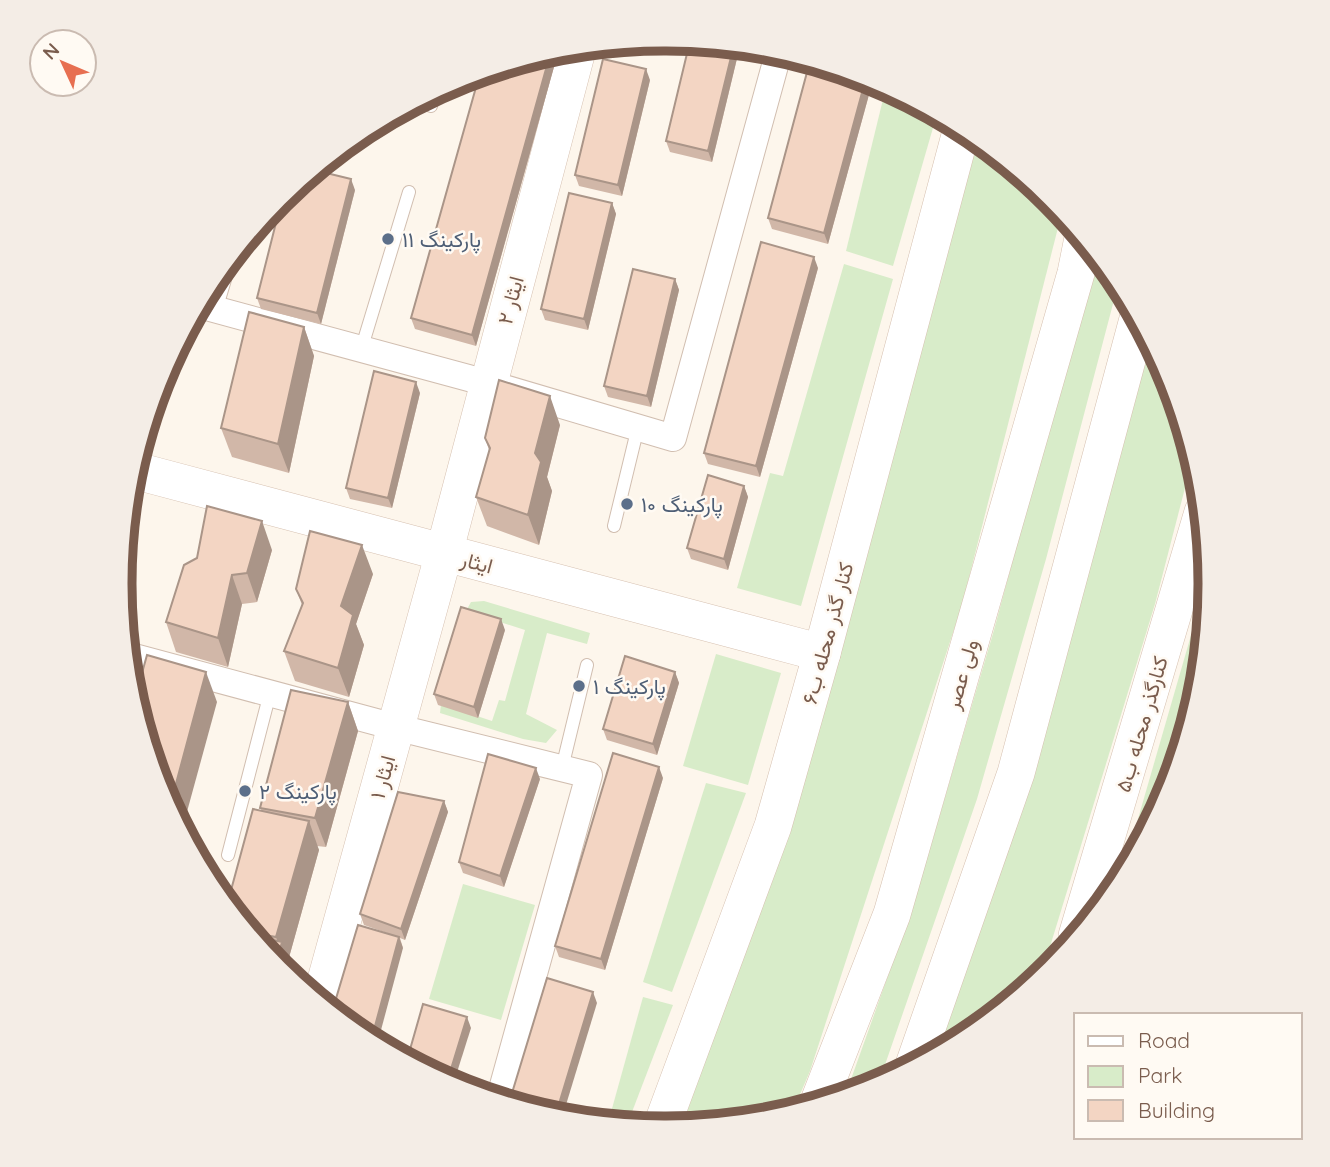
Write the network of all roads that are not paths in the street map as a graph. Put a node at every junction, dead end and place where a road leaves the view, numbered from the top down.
1 (575, 59) edge
2 (776, 63) edge
3 (959, 140) edge
4 (409, 191) dead end
5 (1081, 250) edge
6 (210, 308) edge
7 (1135, 334) edge
8 (361, 350) junction
9 (487, 383) junction
10 (638, 427) junction
11 (144, 473) edge
12 (614, 526) dead end
13 (1196, 539) edge
14 (444, 553) junction
15 (822, 653) junction
16 (138, 658) edge
17 (587, 665) dead end
18 (270, 693) junction
19 (396, 727) junction
20 (562, 768) junction
21 (228, 855) dead end
22 (1102, 888) edge
23 (323, 991) edge
24 (919, 1052) edge
25 (502, 1090) edge
26 (823, 1092) edge
27 (665, 1116) edge

1 - 9 street, ایثار ۲
2 - 10 street
3 - 15 street, کنار گذر محله ب۶
4 - 8 lane
5 - 26 street, ولی عصر
6 - 8 street
7 - 24 street
8 - 9 street
9 - 10 street
9 - 14 street, ایثار ۲
10 - 12 lane
11 - 14 street, ایثار
13 - 22 street, کنارگذر محله ب۵
14 - 15 street, ایثار
14 - 19 street, ایثار ۱
15 - 27 street, کنار گذر محله ب۶
16 - 18 street
17 - 20 lane
18 - 19 street
18 - 21 lane
19 - 20 street
19 - 23 street, ایثار ۱
20 - 25 street

